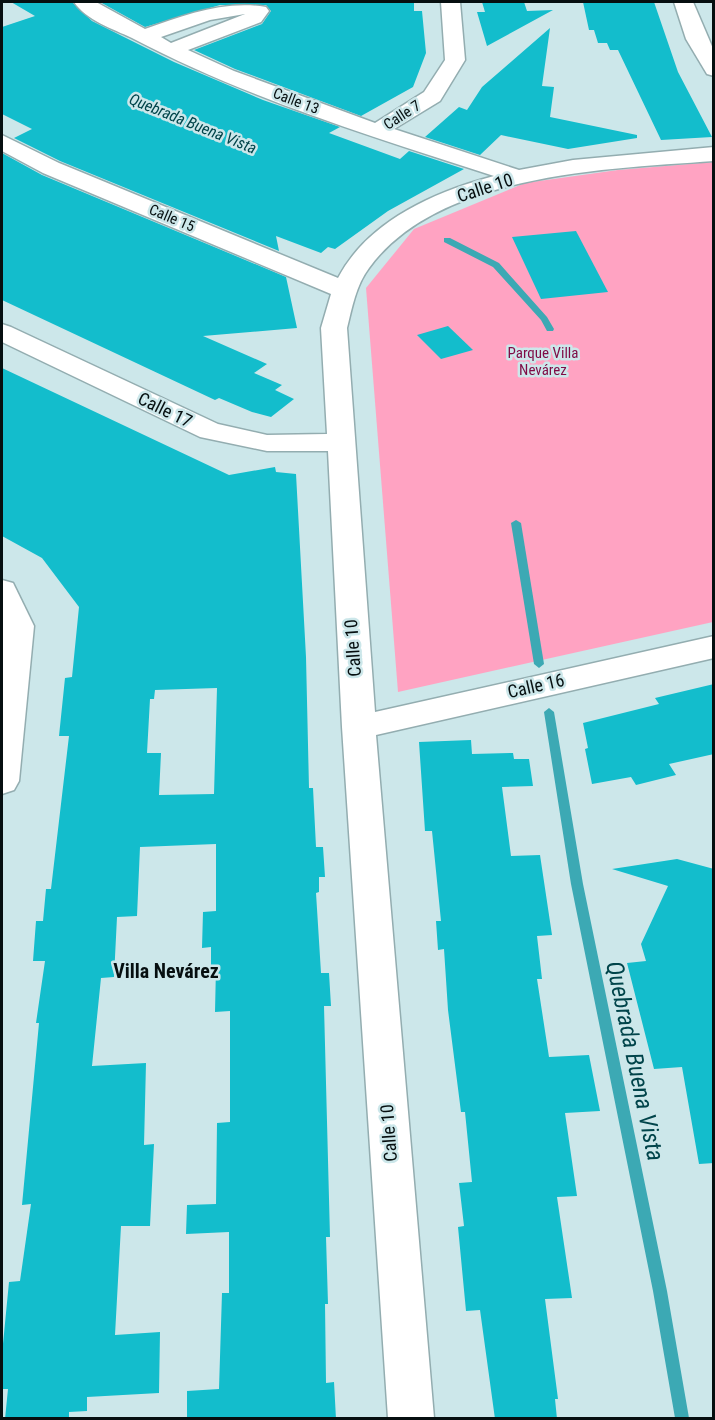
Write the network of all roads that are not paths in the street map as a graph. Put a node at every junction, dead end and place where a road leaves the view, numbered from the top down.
1 (84, 2) edge
2 (452, 2) edge
3 (683, 2) edge
4 (145, 36) junction
5 (170, 50) junction
6 (714, 70) edge
7 (377, 131) junction
8 (2, 142) edge
9 (714, 154) edge
10 (519, 177) junction
11 (344, 290) junction
12 (2, 332) edge
13 (339, 442) junction
14 (2, 590) edge
15 (714, 647) edge
16 (359, 727) junction
17 (4, 742) edge
18 (2, 781) edge
19 (411, 1419) edge

1 - 4 street, Calle 13
2 - 7 street, Calle 7
3 - 6 street
4 - 5 street, Calle 13
4 - 5 street
5 - 7 street, Calle 13
7 - 10 street, Calle 13
8 - 11 street, Calle 15
9 - 10 street, Calle 10
10 - 11 street, Calle 10
11 - 13 street, Calle 10
12 - 13 street, Calle 17
13 - 16 street, Calle 10
14 - 17 street
15 - 16 street, Calle 16
16 - 19 street, Calle 10
17 - 18 street

